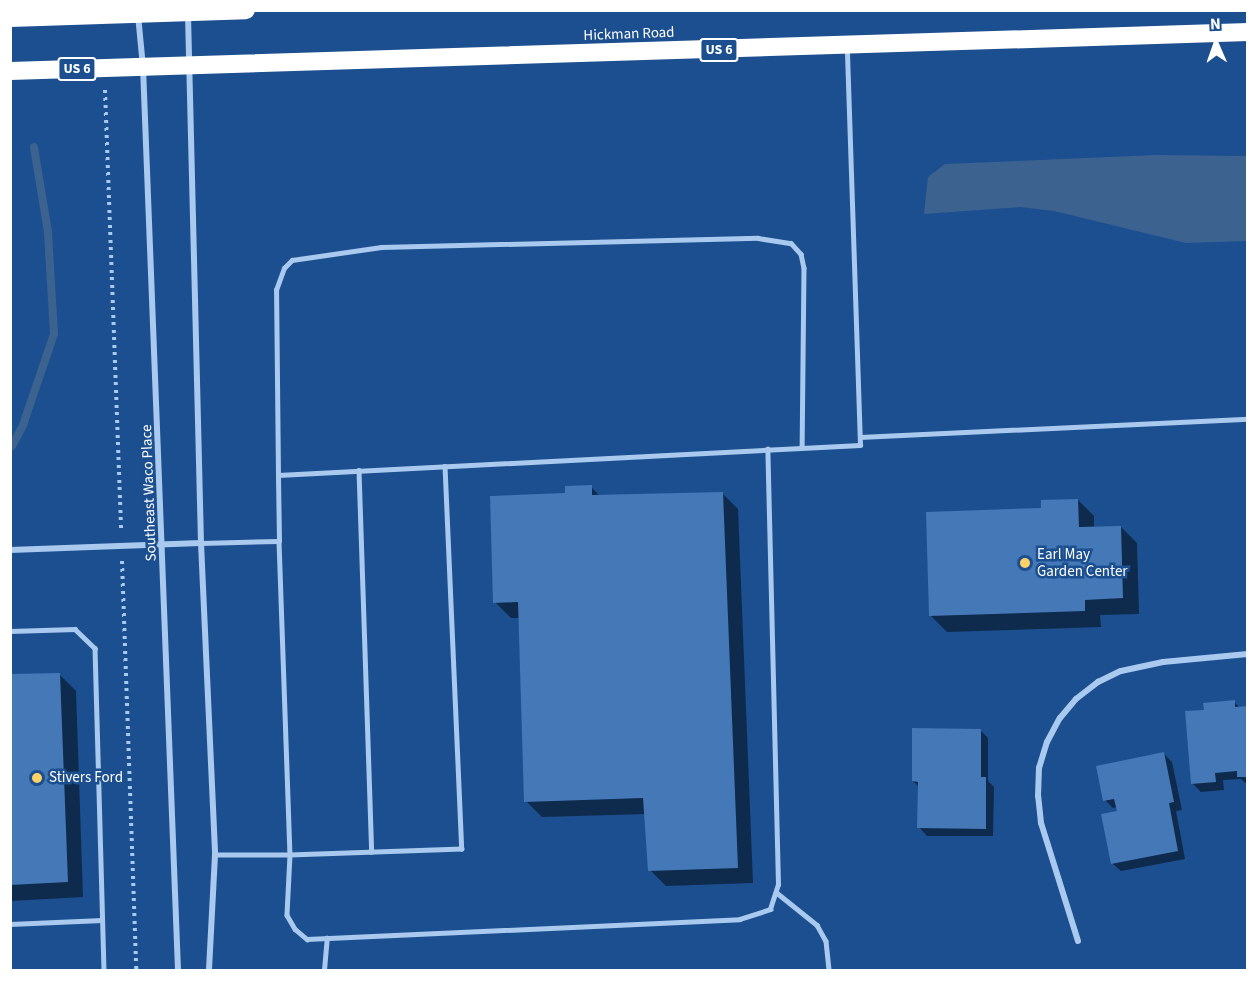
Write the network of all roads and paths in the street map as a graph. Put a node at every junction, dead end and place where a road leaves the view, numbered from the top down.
1 (246, 10) edge
2 (188, 11) edge
3 (138, 12) edge
4 (10, 18) edge
5 (1248, 32) edge
6 (847, 46) junction
7 (191, 65) junction
8 (143, 67) junction
9 (10, 71) edge
10 (1248, 419) edge
11 (860, 437) junction
12 (802, 447) junction
13 (767, 449) junction
14 (445, 466) junction
15 (359, 471) junction
16 (278, 475) junction
17 (279, 541) junction
18 (201, 543) junction
19 (163, 544) junction
20 (10, 550) edge
21 (10, 632) edge
22 (1248, 654) edge
23 (372, 852) junction
24 (215, 855) junction
25 (290, 855) junction
26 (776, 892) junction
27 (102, 920) junction
28 (10, 924) edge
29 (327, 938) junction
30 (1078, 941) dead end
31 (104, 970) edge
32 (178, 970) edge
33 (209, 970) edge
34 (324, 970) edge
35 (829, 970) edge

1 - 2 highway
2 - 3 highway
2 - 7 street
3 - 4 highway
3 - 8 street, Southeast Waco Place
5 - 6 highway, Hickman Road / US 6
6 - 7 highway, Hickman Road / US 6
6 - 11 lane
7 - 8 highway, Hickman Road / US 6
7 - 18 street
8 - 9 highway, Hickman Road / US 6
8 - 19 street, Southeast Waco Place
10 - 11 lane
11 - 12 lane
12 - 13 lane
12 - 16 lane
13 - 14 lane
13 - 26 lane
14 - 15 lane
14 - 23 lane
15 - 16 lane
15 - 23 lane
16 - 17 lane
17 - 18 lane
17 - 25 lane
18 - 19 street
18 - 24 street
19 - 20 street
19 - 32 street, Southeast Waco Place
21 - 27 lane
22 - 30 street
23 - 25 lane
24 - 25 lane
24 - 33 street
25 - 29 lane
26 - 29 lane
26 - 35 lane
27 - 28 lane
27 - 31 lane
29 - 34 lane

